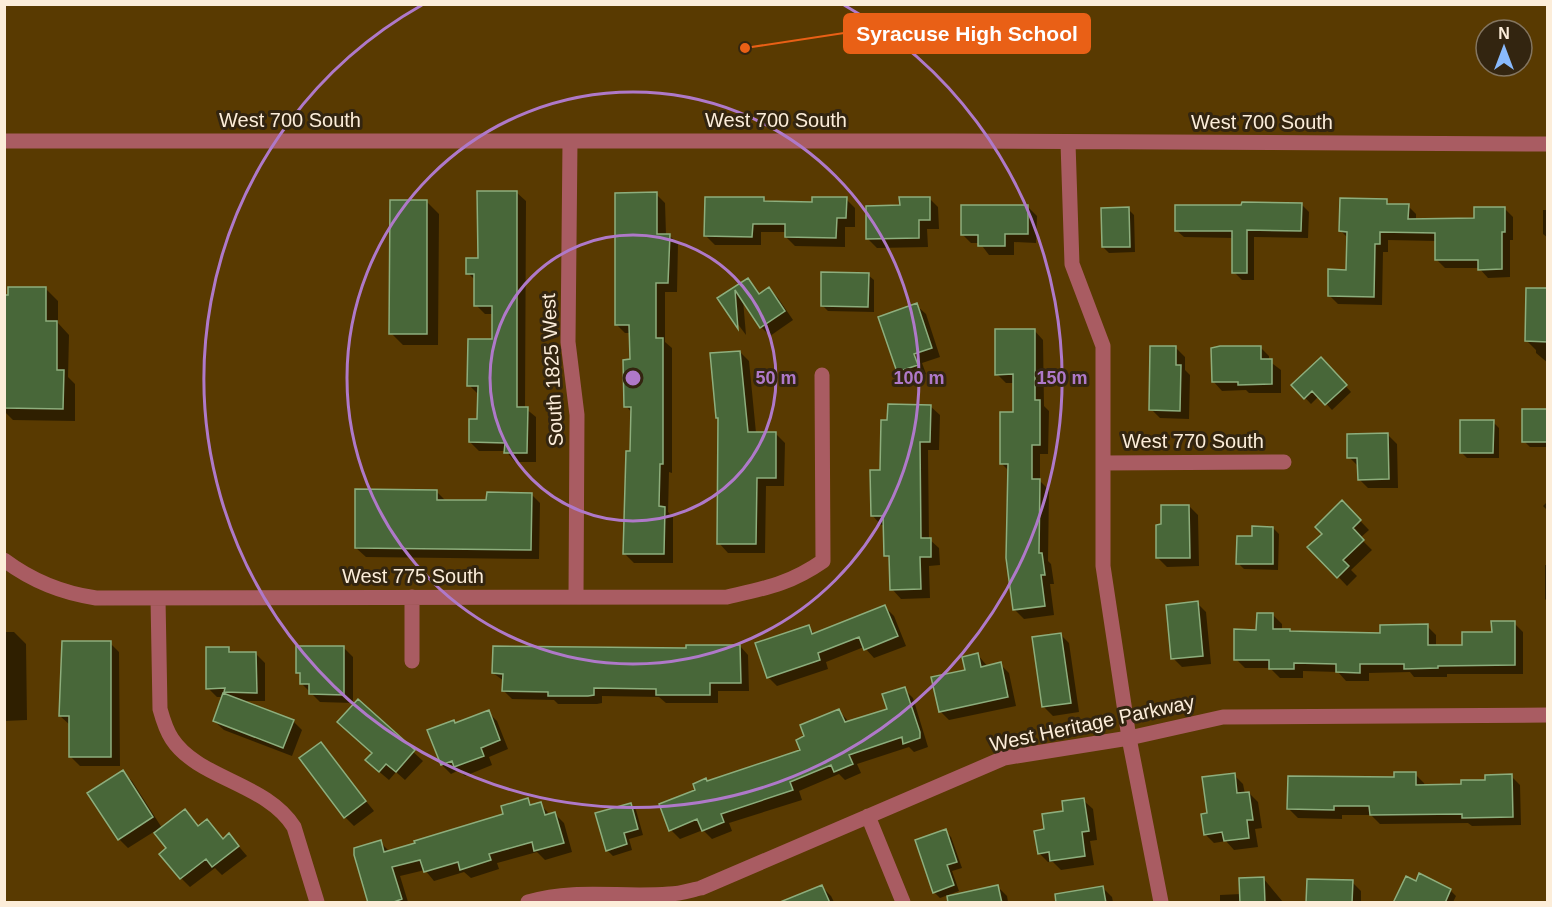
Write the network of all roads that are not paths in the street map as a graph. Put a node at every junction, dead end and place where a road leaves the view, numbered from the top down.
1 (4, 141) edge
2 (570, 142) junction
3 (1068, 143) junction
4 (1548, 144) edge
5 (822, 375) dead end
6 (1284, 462) dead end
7 (1103, 463) junction
8 (4, 560) edge
9 (412, 597) junction
10 (576, 597) junction
11 (158, 598) junction
12 (412, 661) dead end
13 (1548, 715) edge
14 (1129, 738) junction
15 (868, 816) junction
16 (641, 899) edge
17 (317, 903) edge
18 (528, 903) edge
19 (903, 903) edge
20 (1161, 903) edge

1 - 2 street, West 700 South
2 - 3 street, West 700 South
2 - 10 street, South 1825 West
3 - 4 street, West 700 South
3 - 7 street
5 - 10 street, West 775 South
6 - 7 street, West 770 South
7 - 14 street
8 - 11 street, West 775 South
9 - 10 street, West 775 South
9 - 11 street, West 775 South
9 - 12 street
11 - 17 street
13 - 14 street, West Heritage Parkway
14 - 15 street, West Heritage Parkway
14 - 20 street
15 - 16 street, West Heritage Parkway
15 - 19 street
16 - 18 street, West Heritage Parkway

